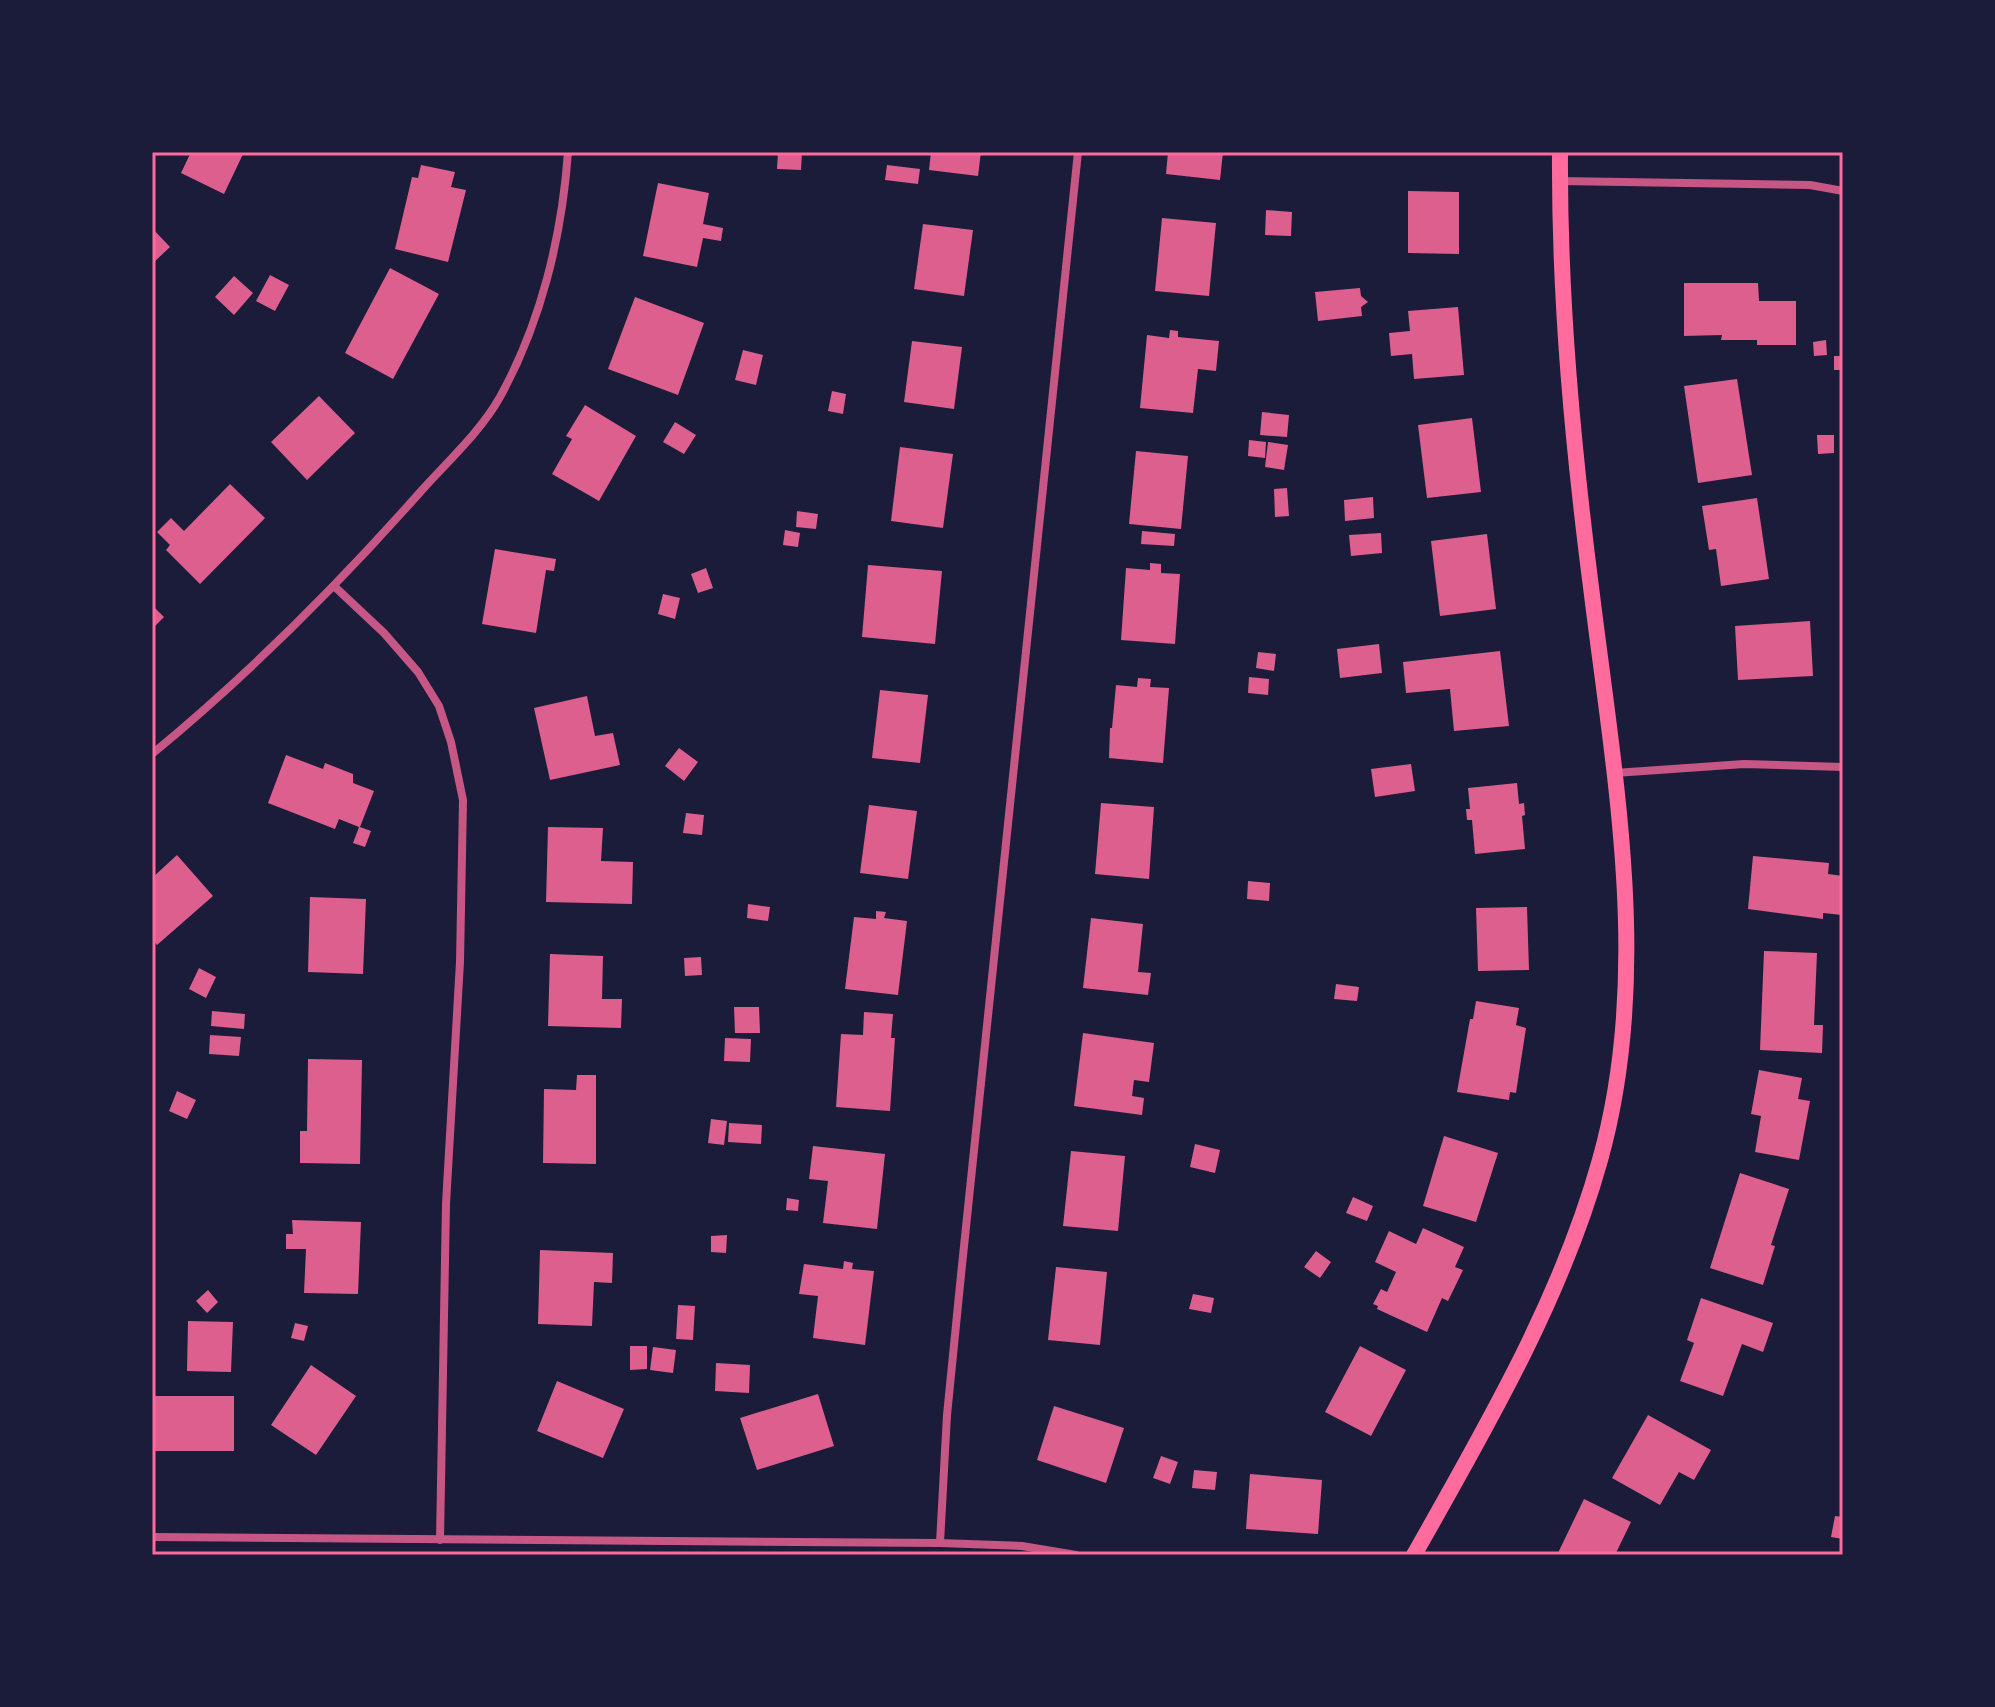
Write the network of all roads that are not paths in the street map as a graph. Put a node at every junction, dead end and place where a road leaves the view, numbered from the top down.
1 (568, 152) edge
2 (1078, 152) edge
3 (1560, 152) edge
4 (1560, 181) junction
5 (1843, 191) edge
6 (334, 586) junction
7 (152, 754) edge
8 (1843, 767) edge
9 (1615, 773) junction
10 (152, 1537) edge
11 (440, 1540) junction
12 (940, 1543) junction
13 (1076, 1555) edge
14 (1414, 1555) edge

1 - 6 street
2 - 12 street
3 - 4 main road
4 - 5 street
4 - 9 main road
6 - 7 street
6 - 11 street
8 - 9 street
9 - 14 main road
10 - 11 street
11 - 12 street
12 - 13 street

